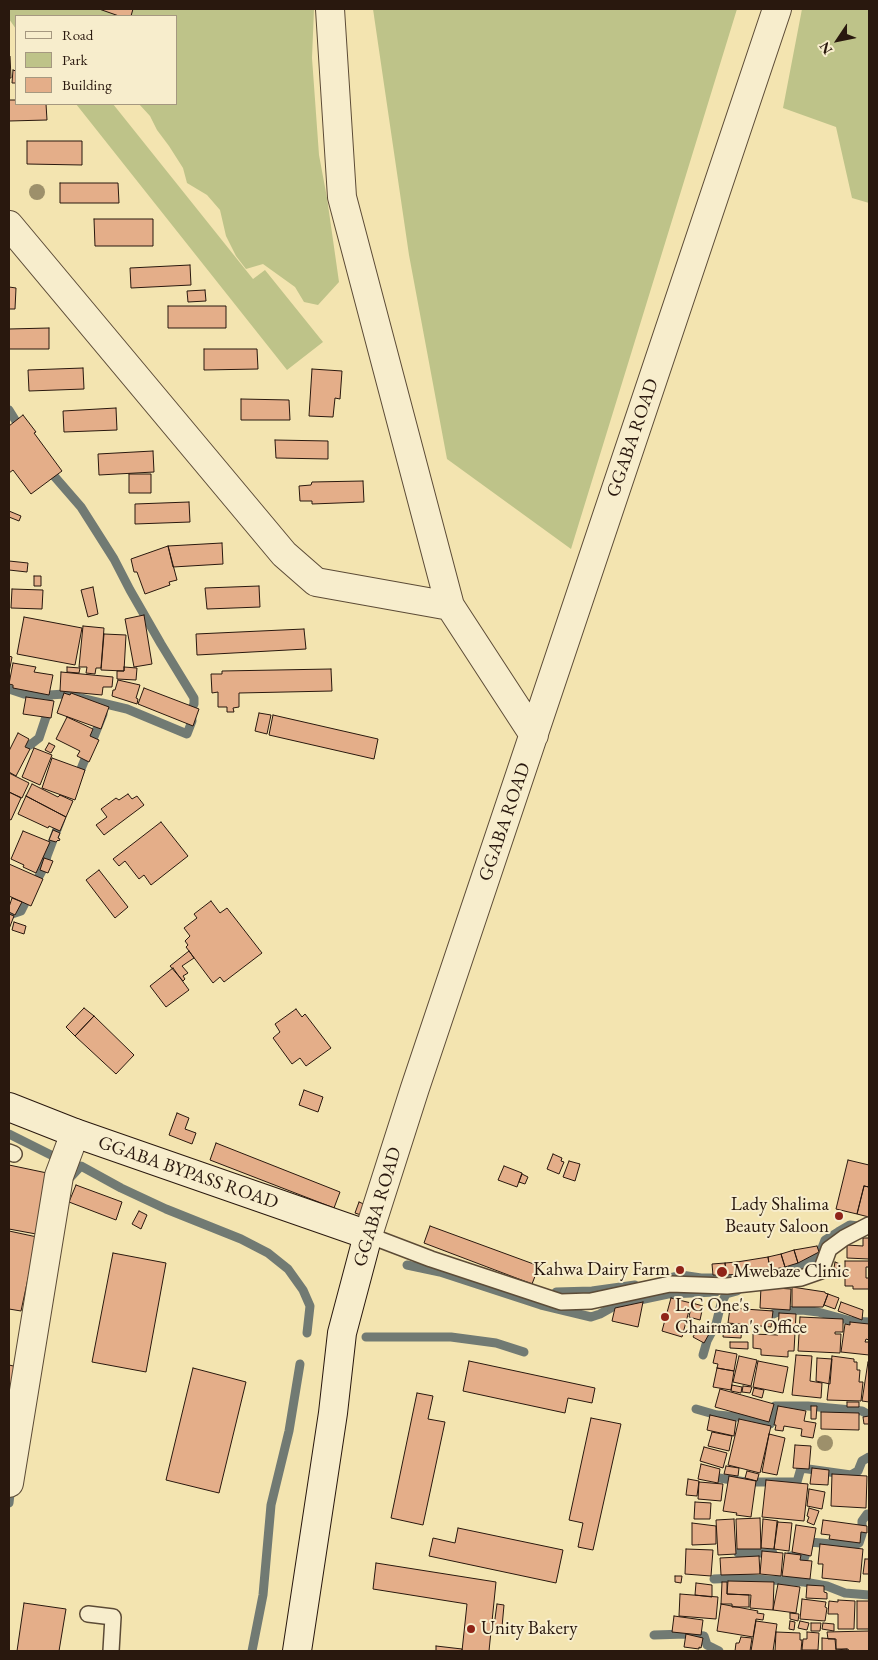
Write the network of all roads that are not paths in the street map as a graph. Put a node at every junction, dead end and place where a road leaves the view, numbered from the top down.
1 (330, 9) edge
2 (777, 9) edge
3 (9, 224) edge
4 (450, 606) junction
5 (534, 735) junction
6 (9, 1108) edge
7 (75, 1133) junction
8 (869, 1225) edge
9 (368, 1235) junction
10 (9, 1483) edge
11 (88, 1614) dead end
12 (111, 1651) edge
13 (297, 1651) edge

1 - 4 street
2 - 5 street, GGABA ROAD
3 - 4 street
4 - 5 street
5 - 9 street, GGABA ROAD
6 - 7 street, GGABA BYPASS ROAD
7 - 9 street, GGABA BYPASS ROAD
7 - 10 street
8 - 9 lane
9 - 13 street, GGABA ROAD
11 - 12 lane

